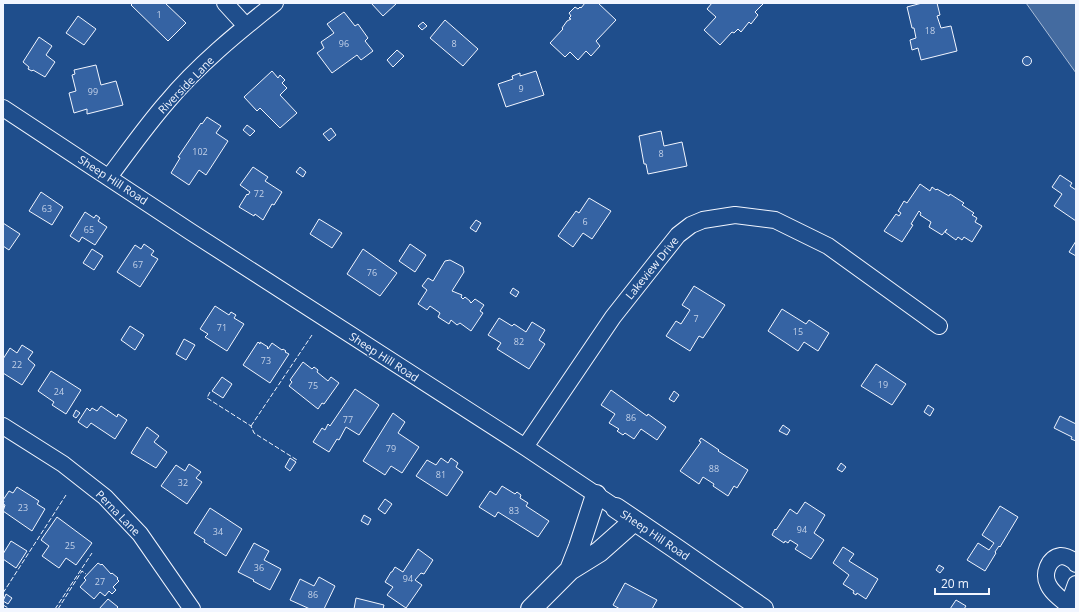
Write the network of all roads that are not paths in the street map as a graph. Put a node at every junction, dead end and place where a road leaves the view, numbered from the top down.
1 (225, 3) edge
2 (275, 3) edge
3 (246, 26) junction
4 (3, 108) edge
5 (109, 177) junction
6 (939, 326) dead end
7 (3, 426) edge
8 (525, 447) junction
9 (596, 495) junction
10 (616, 508) joint
11 (634, 521) junction
12 (1076, 564) edge
13 (570, 570) junction
14 (1076, 584) edge
15 (1067, 607) edge
16 (192, 609) edge
17 (531, 609) edge
18 (763, 609) edge

1 - 3 street
2 - 3 street, Riverside Lane
3 - 5 street, Riverside Lane
4 - 5 street, Sheep Hill Road
5 - 8 street, Sheep Hill Road
6 - 8 street, Lakeview Drive
7 - 16 street, Perna Lane
8 - 9 street, Sheep Hill Road
9 - 10 street, Sheep Hill Road
9 - 13 street
10 - 11 street, Sheep Hill Road
11 - 13 street
11 - 18 street, Sheep Hill Road
12 - 15 street
13 - 17 street
14 - 15 street

